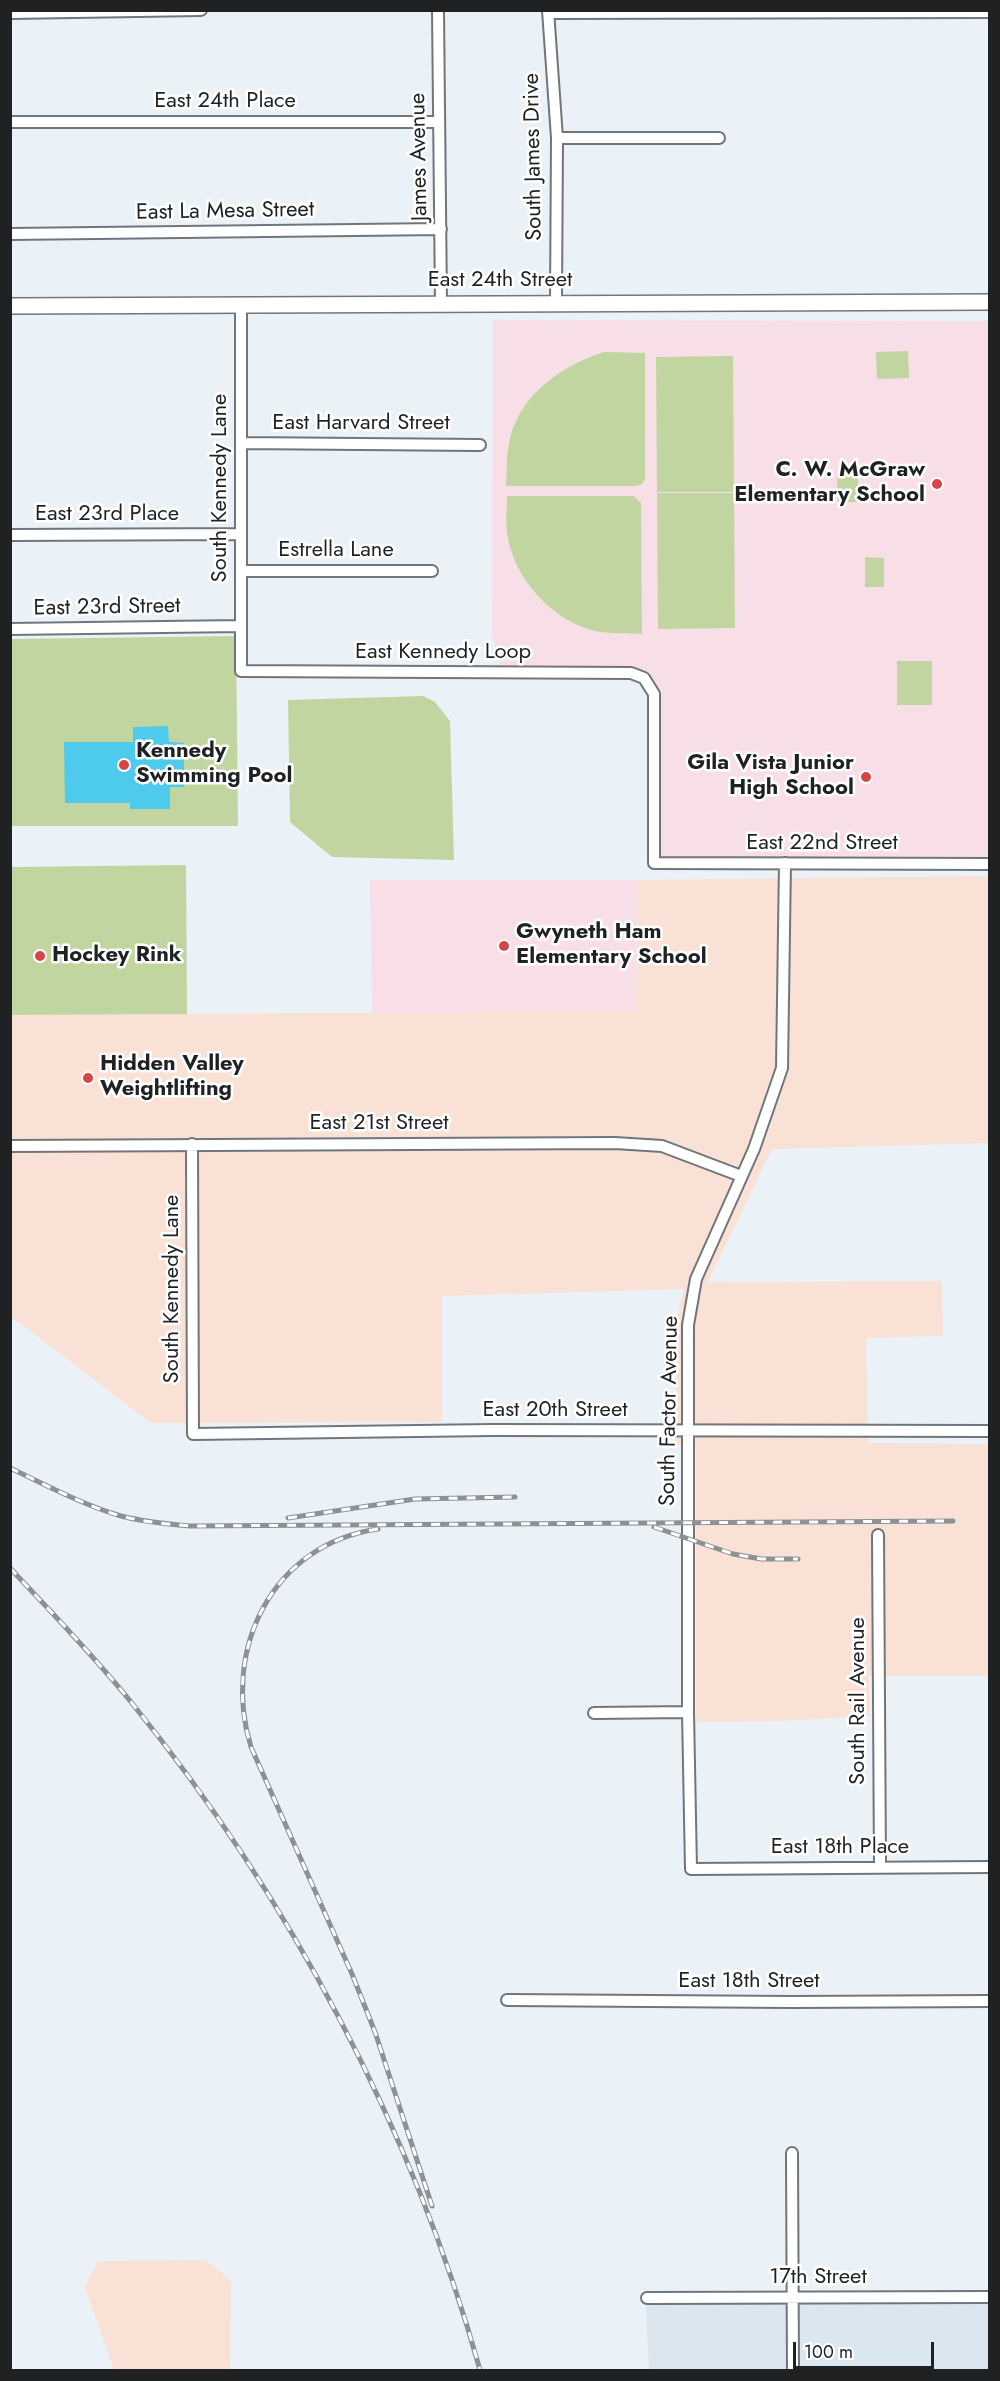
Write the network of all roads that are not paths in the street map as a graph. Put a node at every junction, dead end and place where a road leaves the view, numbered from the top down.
1 (201, 10) edge
2 (438, 10) edge
3 (549, 12) edge
4 (986, 12) edge
5 (10, 13) edge
6 (10, 122) edge
7 (439, 122) junction
8 (557, 138) junction
9 (719, 138) dead end
10 (441, 229) junction
11 (10, 234) edge
12 (990, 302) edge
13 (556, 303) junction
14 (441, 304) junction
15 (10, 306) edge
16 (241, 306) junction
17 (241, 443) junction
18 (480, 445) dead end
19 (240, 534) junction
20 (10, 535) edge
21 (241, 571) junction
22 (432, 571) dead end
23 (240, 626) junction
24 (10, 629) edge
25 (241, 671) joint
26 (654, 862) joint
27 (785, 863) junction
28 (990, 864) edge
29 (192, 1144) junction
30 (10, 1146) edge
31 (741, 1176) junction
32 (689, 1431) junction
33 (990, 1431) edge
34 (193, 1434) joint
35 (878, 1535) dead end
36 (688, 1712) junction
37 (594, 1713) dead end
38 (880, 1867) junction
39 (990, 1867) edge
40 (691, 1869) joint
41 (507, 2000) dead end
42 (990, 2001) edge
43 (792, 2153) dead end
44 (990, 2297) edge
45 (647, 2298) dead end
46 (793, 2298) junction
47 (793, 2370) edge

1 - 5 street
2 - 7 street, James Avenue
3 - 4 street
3 - 8 street, South James Drive
6 - 7 street, East 24th Place
7 - 10 street, James Avenue
8 - 9 street
8 - 13 street, South James Drive
10 - 11 street, East La Mesa Street
10 - 14 street, James Avenue
12 - 13 main road, East 24th Street
13 - 14 main road, East 24th Street
14 - 16 main road, East 24th Street
15 - 16 main road, East 24th Street
16 - 17 street, South Kennedy Lane
17 - 18 street, East Harvard Street
17 - 19 street, South Kennedy Lane
19 - 20 street, East 23rd Place
19 - 21 street, South Kennedy Lane
21 - 22 street, Estrella Lane
21 - 23 street, South Kennedy Lane
23 - 24 street, East 23rd Street
23 - 25 street, South Kennedy Lane
25 - 26 street, East Kennedy Loop
26 - 27 street, East 22nd Street
27 - 28 street, East 22nd Street
27 - 31 street, South Factor Avenue
29 - 30 street, East 21st Street
29 - 31 street, East 21st Street
29 - 34 street, South Kennedy Lane
31 - 32 street, South Factor Avenue
32 - 33 street, East 20th Street
32 - 34 street, East 20th Street
32 - 36 street, South Factor Avenue
35 - 38 street, South Rail Avenue
36 - 37 street
36 - 40 street, South Factor Avenue
38 - 39 street, East 18th Place
38 - 40 street, East 18th Place
41 - 42 street, East 18th Street
43 - 46 street
44 - 46 street, 17th Street
45 - 46 street, 17th Street
46 - 47 street

